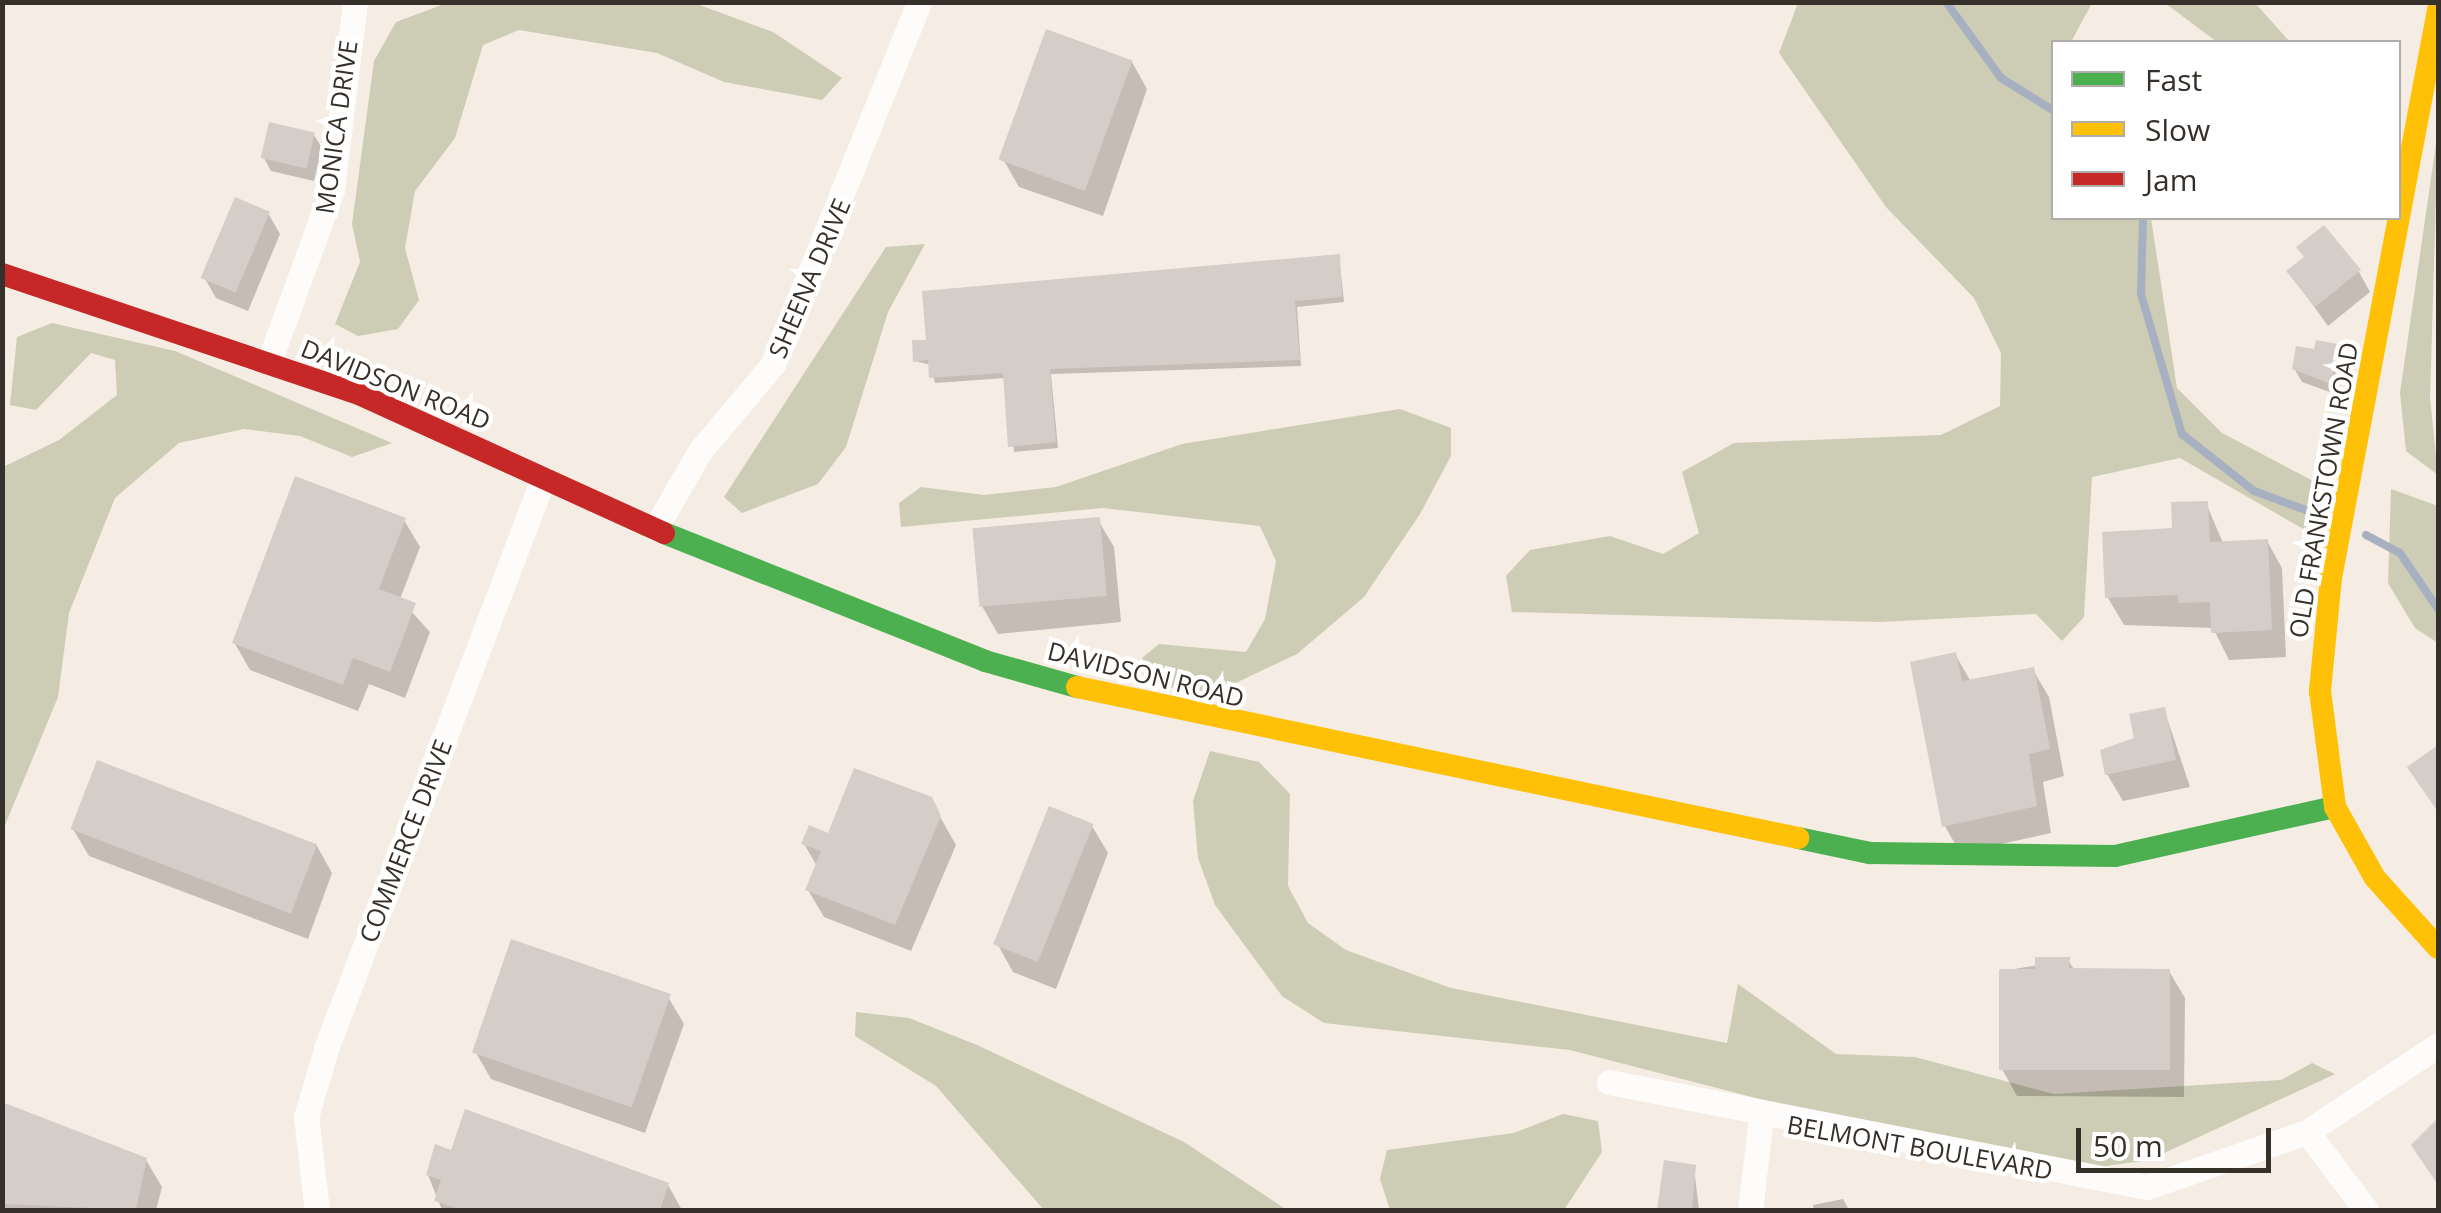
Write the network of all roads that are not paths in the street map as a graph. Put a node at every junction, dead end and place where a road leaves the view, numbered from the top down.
1 (356, 2) edge
2 (919, 2) edge
3 (2438, 10) edge
4 (2401, 206) edge
5 (2398, 220) edge
6 (2, 274) edge
7 (268, 362) junction
8 (543, 479) junction
9 (655, 529) junction
10 (2335, 806) junction
11 (2438, 948) edge
12 (2438, 1046) edge
13 (1609, 1082) dead end
14 (1761, 1118) junction
15 (2307, 1132) junction
16 (2148, 1199) edge
17 (318, 1210) edge
18 (1750, 1210) edge
19 (2366, 1210) edge

1 - 7 street, MONICA DRIVE
2 - 9 street, SHEENA DRIVE
3 - 4 street, OLD FRANKSTOWN ROAD
5 - 10 street, OLD FRANKSTOWN ROAD
6 - 7 street, DAVIDSON ROAD
7 - 8 street, DAVIDSON ROAD
8 - 9 street, DAVIDSON ROAD
8 - 17 street, COMMERCE DRIVE
9 - 10 street, DAVIDSON ROAD
10 - 11 street, OLD FRANKSTOWN ROAD
12 - 15 street, BELMONT BOULEVARD
13 - 14 street, BELMONT BOULEVARD
14 - 16 street, BELMONT BOULEVARD
14 - 18 street
15 - 16 street, BELMONT BOULEVARD
15 - 19 street

